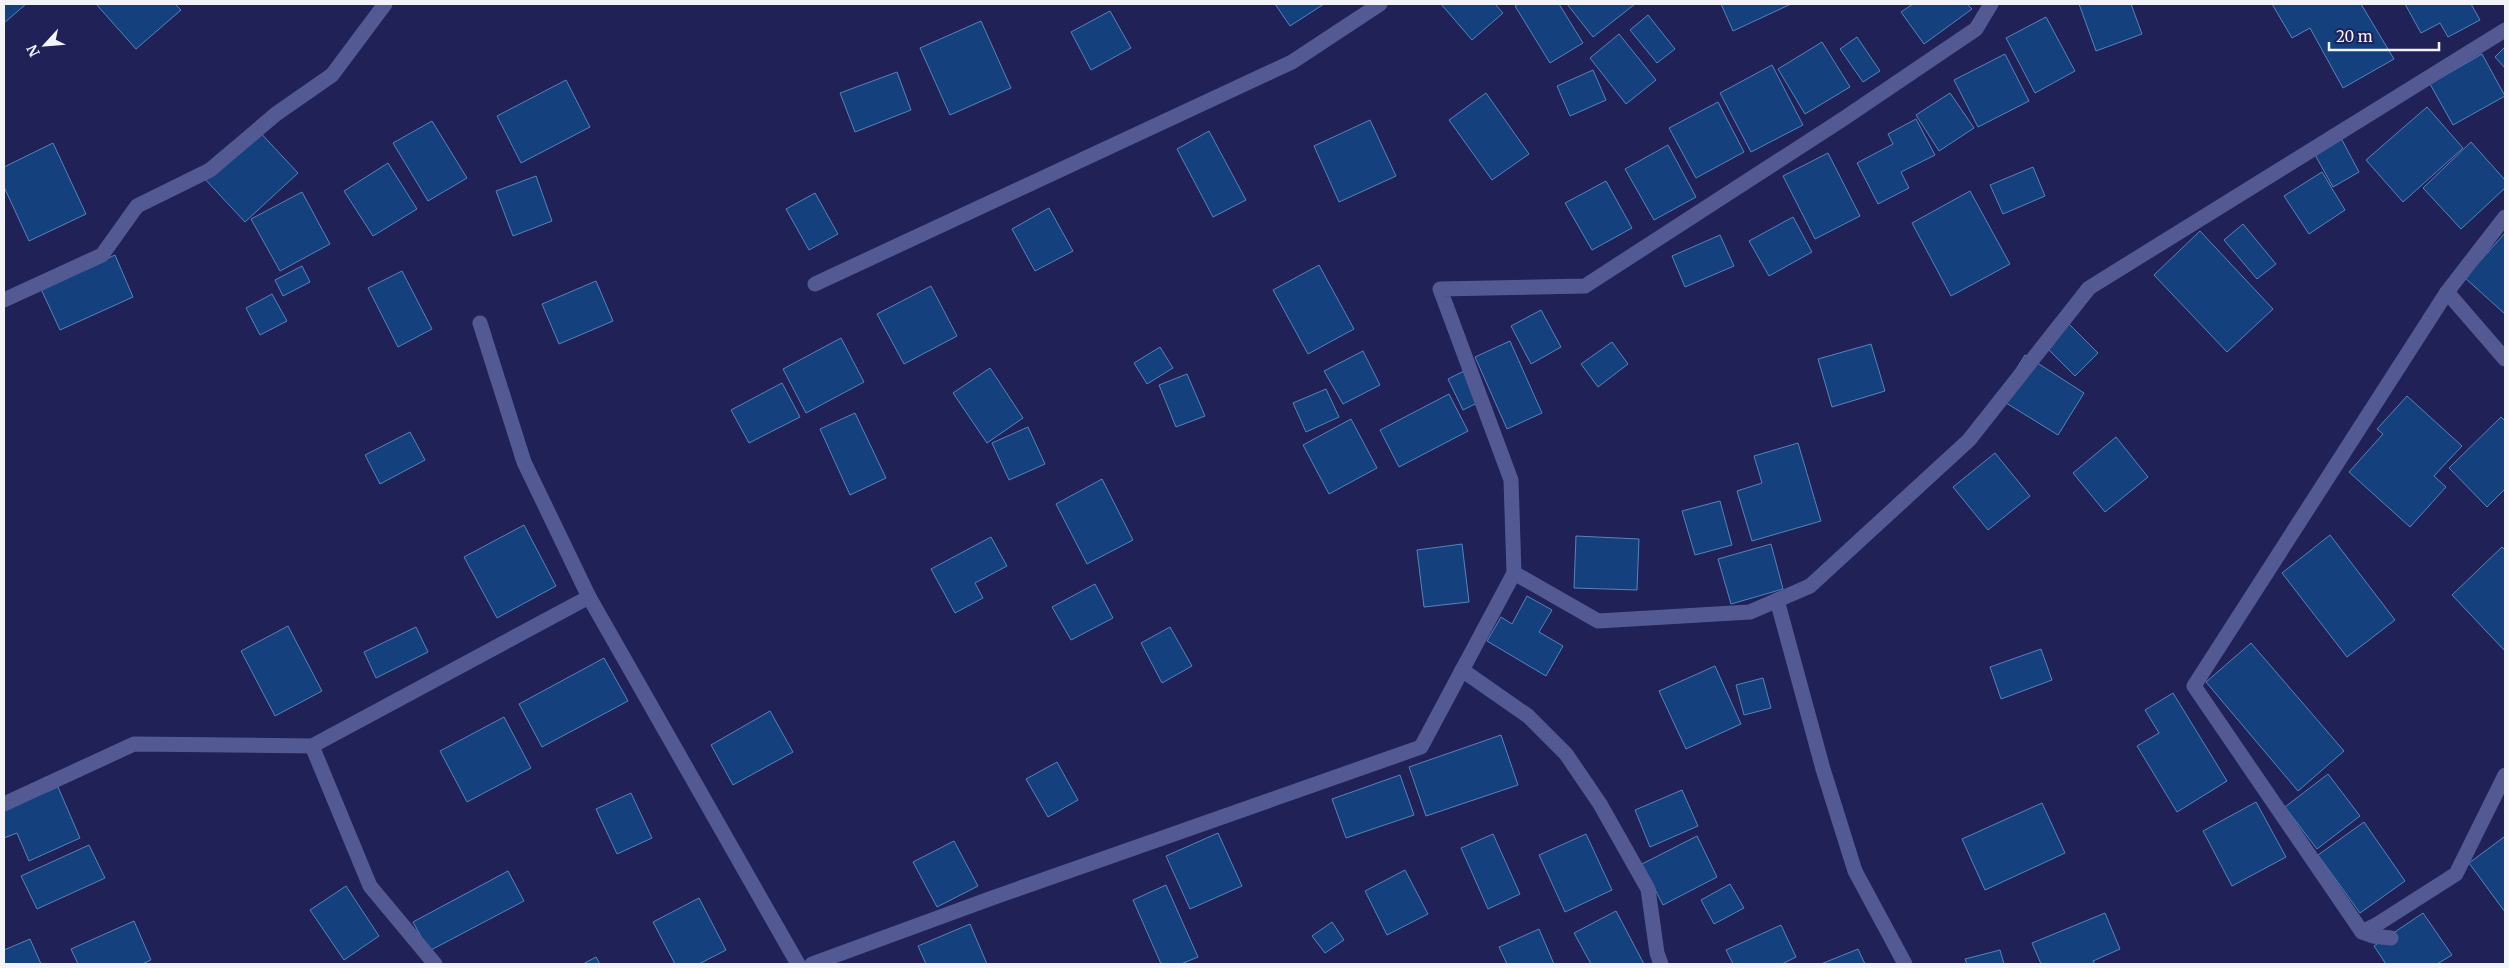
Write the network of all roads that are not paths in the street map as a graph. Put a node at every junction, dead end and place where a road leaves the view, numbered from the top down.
1 (385, 4) edge
2 (1380, 4) edge
3 (1991, 4) edge
4 (2505, 30) edge
5 (2505, 217) edge
6 (815, 284) dead end
7 (2447, 292) junction
8 (4, 300) edge
9 (480, 323) dead end
10 (2505, 359) edge
11 (1514, 573) junction
12 (590, 597) junction
13 (1777, 600) junction
14 (1462, 670) junction
15 (312, 746) junction
16 (2505, 775) edge
17 (4, 804) edge
18 (2362, 932) junction
19 (2391, 938) dead end
20 (435, 964) edge
21 (798, 964) edge
22 (812, 964) edge
23 (1661, 964) edge
24 (1905, 964) edge

1 - 8 street
2 - 6 street
3 - 11 street
4 - 13 street
5 - 7 street
7 - 10 street
7 - 18 street
9 - 12 street
11 - 13 street
11 - 14 street
12 - 15 street
12 - 21 street
13 - 24 street
14 - 22 street
14 - 23 street
15 - 17 street
15 - 20 street
16 - 18 street
18 - 19 street

